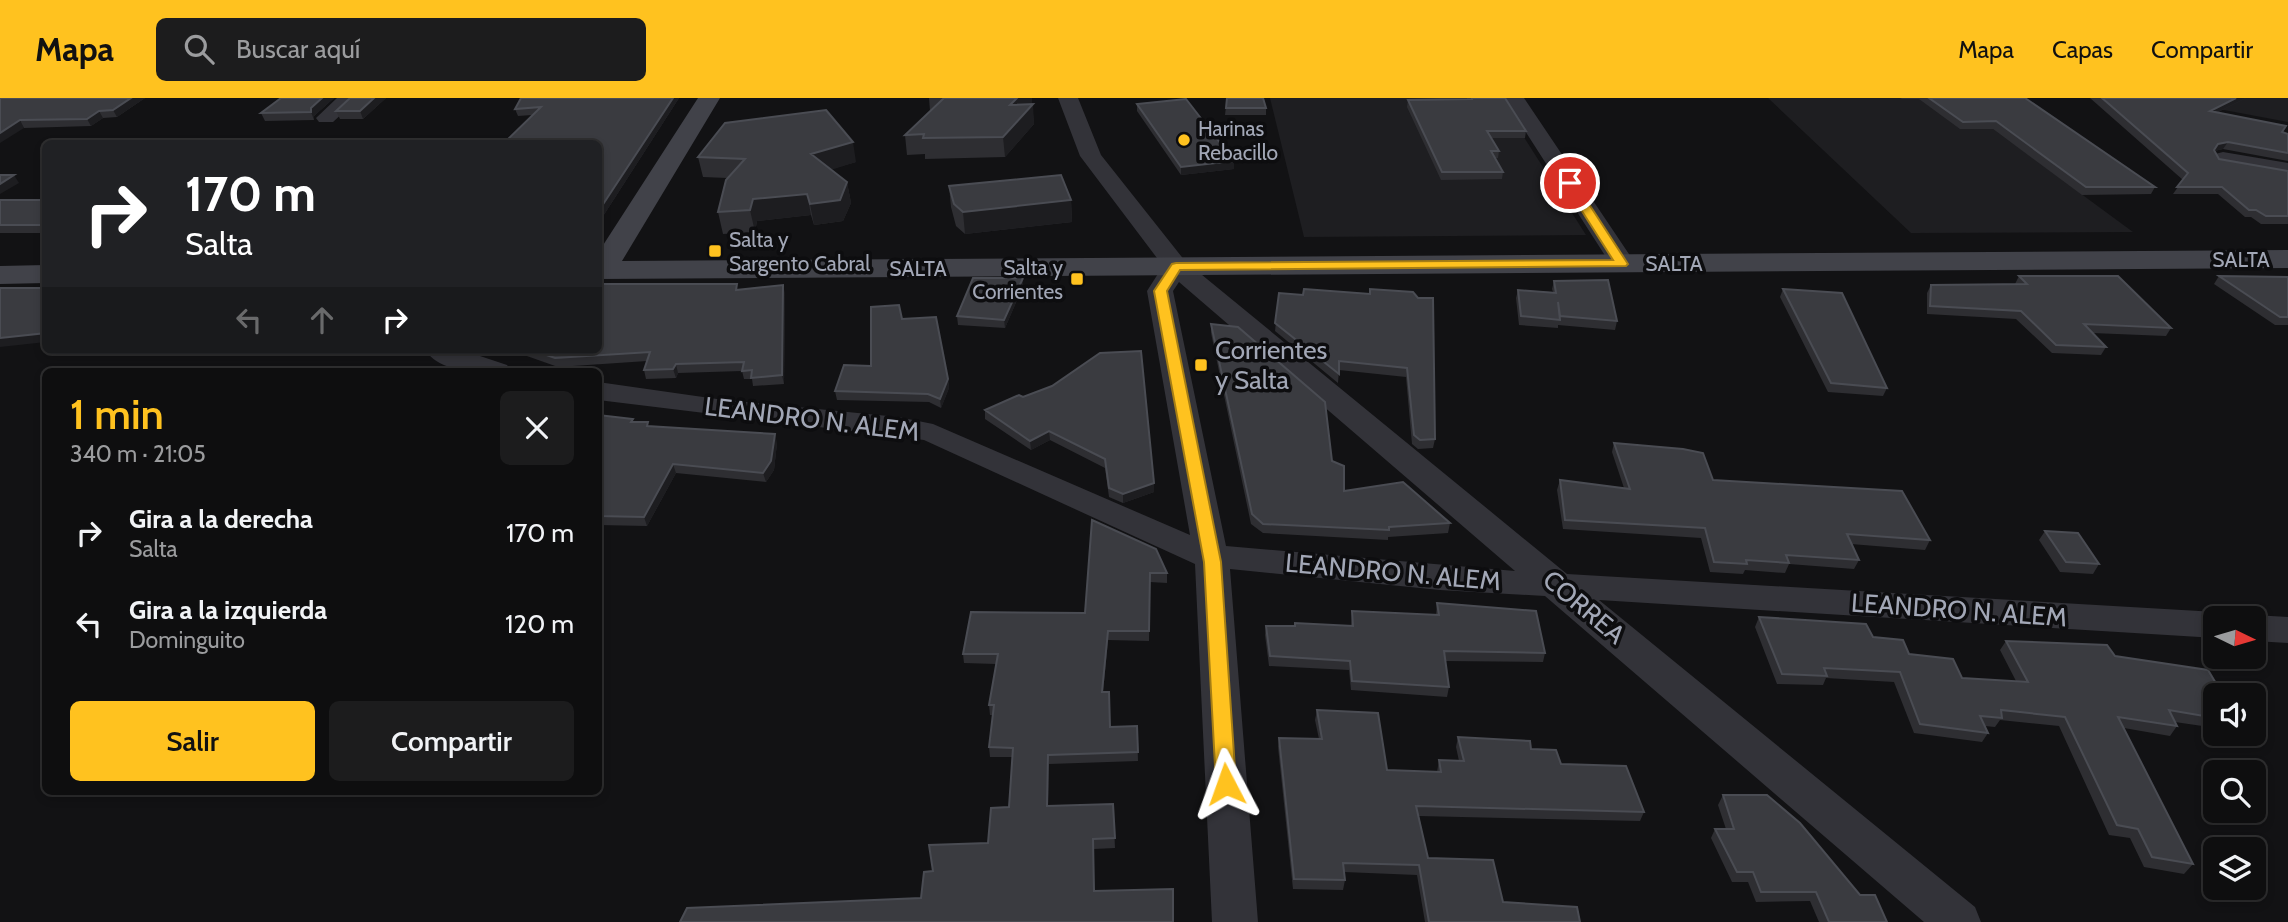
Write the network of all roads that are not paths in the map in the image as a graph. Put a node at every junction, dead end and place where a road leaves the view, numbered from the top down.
1 (349, 98) edge
2 (709, 98) edge
3 (1068, 98) edge
4 (1514, 98) edge
5 (326, 118) dead end
6 (2223, 159) edge
7 (2288, 170) edge
8 (2288, 259) edge
9 (1622, 264) junction
10 (602, 267) edge
11 (1176, 267) junction
12 (602, 270) edge
13 (42, 274) edge
14 (0, 275) edge
15 (448, 354) edge
16 (485, 368) edge
17 (602, 392) edge
18 (1211, 556) junction
19 (1558, 585) junction
20 (2203, 624) edge
21 (2266, 629) edge
22 (2288, 630) edge
23 (1235, 922) edge
24 (1958, 922) edge

1 - 5 street
2 - 10 main road
3 - 11 street, CORREA
4 - 9 street
6 - 7 street
8 - 9 main road, SALTA
9 - 11 main road, SALTA
11 - 12 main road, SALTA
11 - 18 street
11 - 19 street, CORREA
13 - 14 main road
15 - 16 street
17 - 18 street, LEANDRO N. ALEM
18 - 19 street, LEANDRO N. ALEM
18 - 23 street
19 - 20 street, LEANDRO N. ALEM
19 - 24 street, CORREA
21 - 22 street

